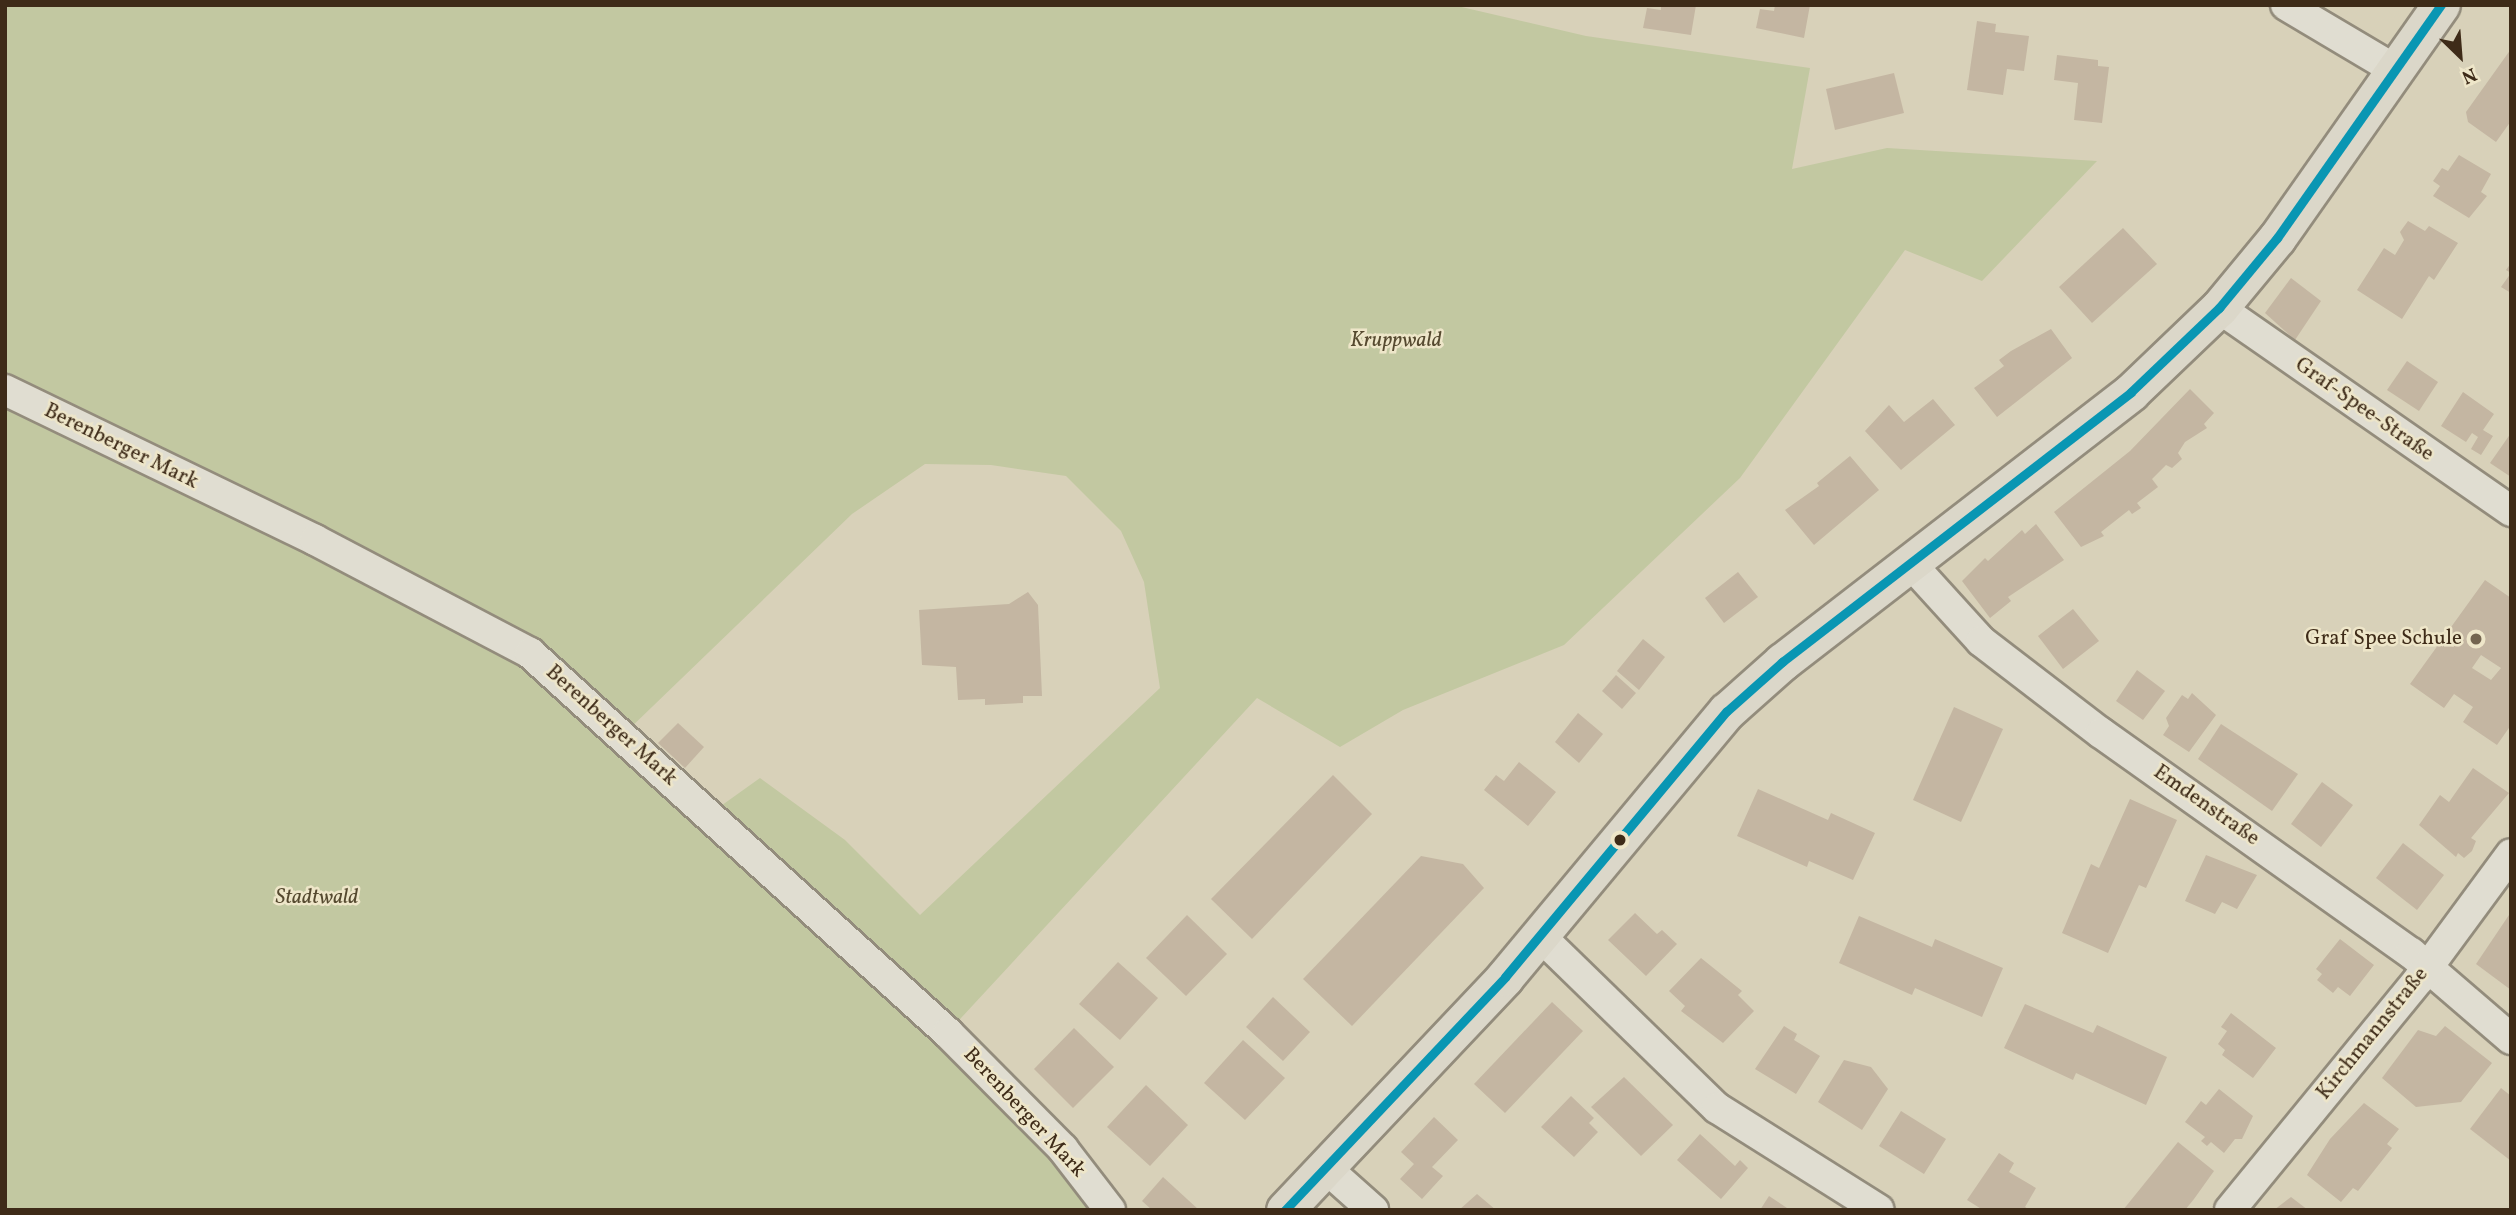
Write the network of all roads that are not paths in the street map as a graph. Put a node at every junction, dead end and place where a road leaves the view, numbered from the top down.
1 (2286, 5) edge
2 (2441, 5) edge
3 (2395, 69) junction
4 (2219, 308) junction
5 (5, 390) edge
6 (2511, 511) edge
7 (1912, 564) junction
8 (2511, 854) edge
9 (1540, 936) junction
10 (2428, 966) junction
11 (2511, 1039) edge
12 (1327, 1168) junction
13 (1110, 1210) edge
14 (1285, 1210) edge
15 (1373, 1210) edge
16 (1879, 1210) edge
17 (2230, 1210) edge

1 - 3 street
2 - 3 main road
3 - 4 main road
4 - 6 street, Graf-Spee-Straße
4 - 7 main road
5 - 13 street, Berenberger Mark
7 - 9 main road
7 - 10 street, Emdenstraße
8 - 10 street, Kirchmannstraße
9 - 12 main road
9 - 16 street
10 - 11 street, Emdenstraße
10 - 17 street, Kirchmannstraße
12 - 14 main road
12 - 15 street

